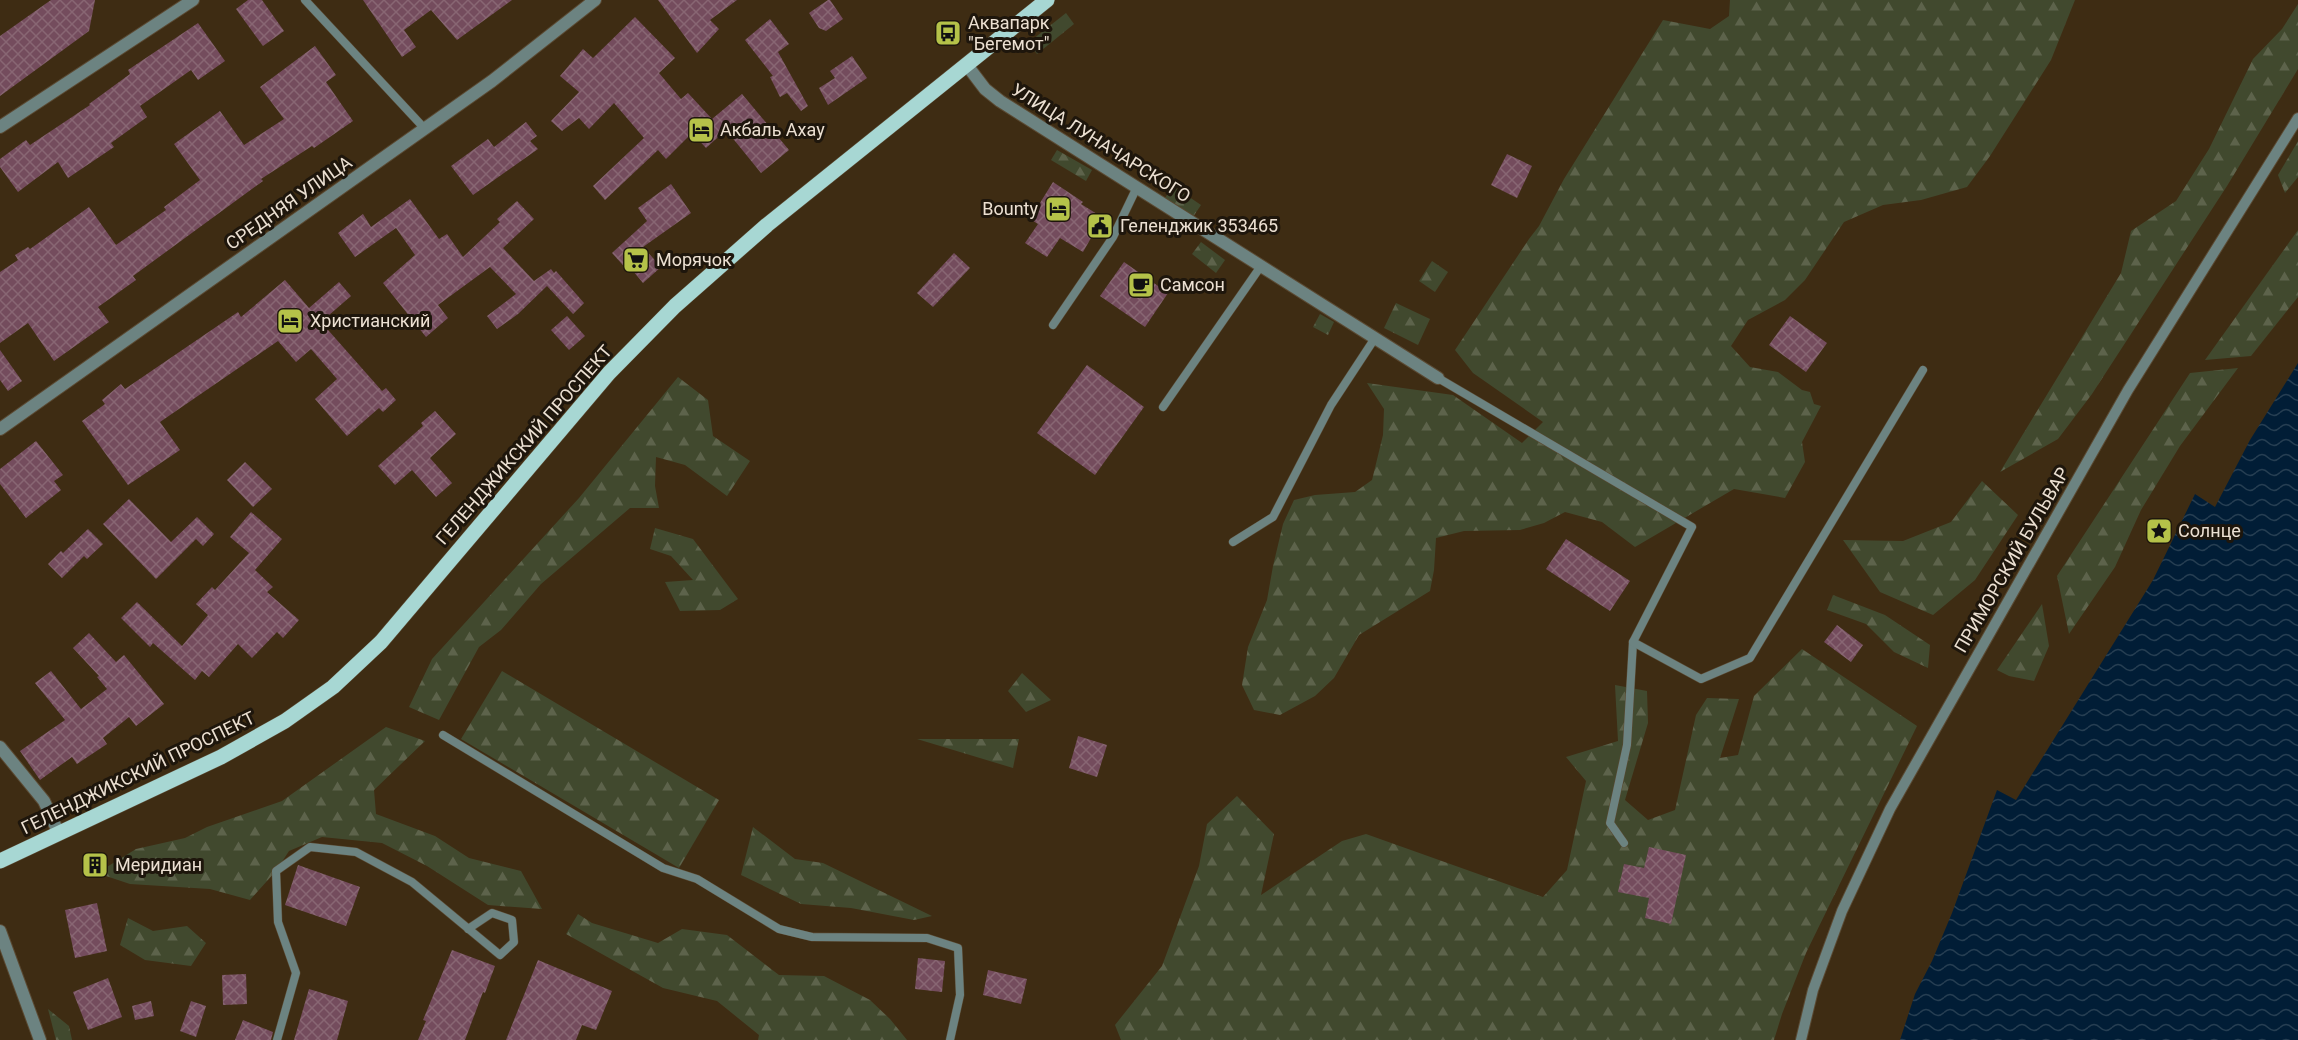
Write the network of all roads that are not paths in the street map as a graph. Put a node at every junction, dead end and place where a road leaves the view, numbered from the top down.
1 (193, 0) edge
2 (305, 0) edge
3 (595, 0) edge
4 (1047, 0) edge
5 (966, 64) junction
6 (2298, 118) edge
7 (0, 127) edge
8 (425, 129) junction
9 (1137, 187) junction
10 (1261, 266) junction
11 (1053, 326) dead end
12 (1375, 338) junction
13 (1923, 370) dead end
14 (1438, 378) joint
15 (1164, 407) dead end
16 (0, 429) edge
17 (1233, 542) dead end
18 (1633, 642) junction
19 (443, 735) dead end
20 (0, 747) edge
21 (59, 834) junction
22 (1624, 843) dead end
23 (0, 861) edge
24 (468, 930) junction
25 (0, 931) edge
26 (40, 1040) edge
27 (277, 1040) edge
28 (950, 1040) edge
29 (1801, 1040) edge

1 - 7 street
2 - 8 lane
3 - 8 street, СРЕДНЯЯ УЛИЦА
4 - 5 main road, ГЕЛЕНДЖИКСКИЙ ПРОСПЕКТ
5 - 9 street, УЛИЦА ЛУНАЧАРСКОГО
5 - 21 main road, ГЕЛЕНДЖИКСКИЙ ПРОСПЕКТ
6 - 29 street, ПРИМОРСКИЙ БУЛЬВАР
8 - 16 street, СРЕДНЯЯ УЛИЦА
9 - 10 street, УЛИЦА ЛУНАЧАРСКОГО
9 - 11 lane
10 - 12 street, УЛИЦА ЛУНАЧАРСКОГО
10 - 15 lane
12 - 14 street, УЛИЦА ЛУНАЧАРСКОГО
12 - 17 lane
13 - 18 lane
14 - 18 lane
18 - 22 lane
19 - 28 lane
20 - 21 street
21 - 23 main road, ГЕЛЕНДЖИКСКИЙ ПРОСПЕКТ
24 - 24 lane
24 - 27 lane
25 - 26 street

